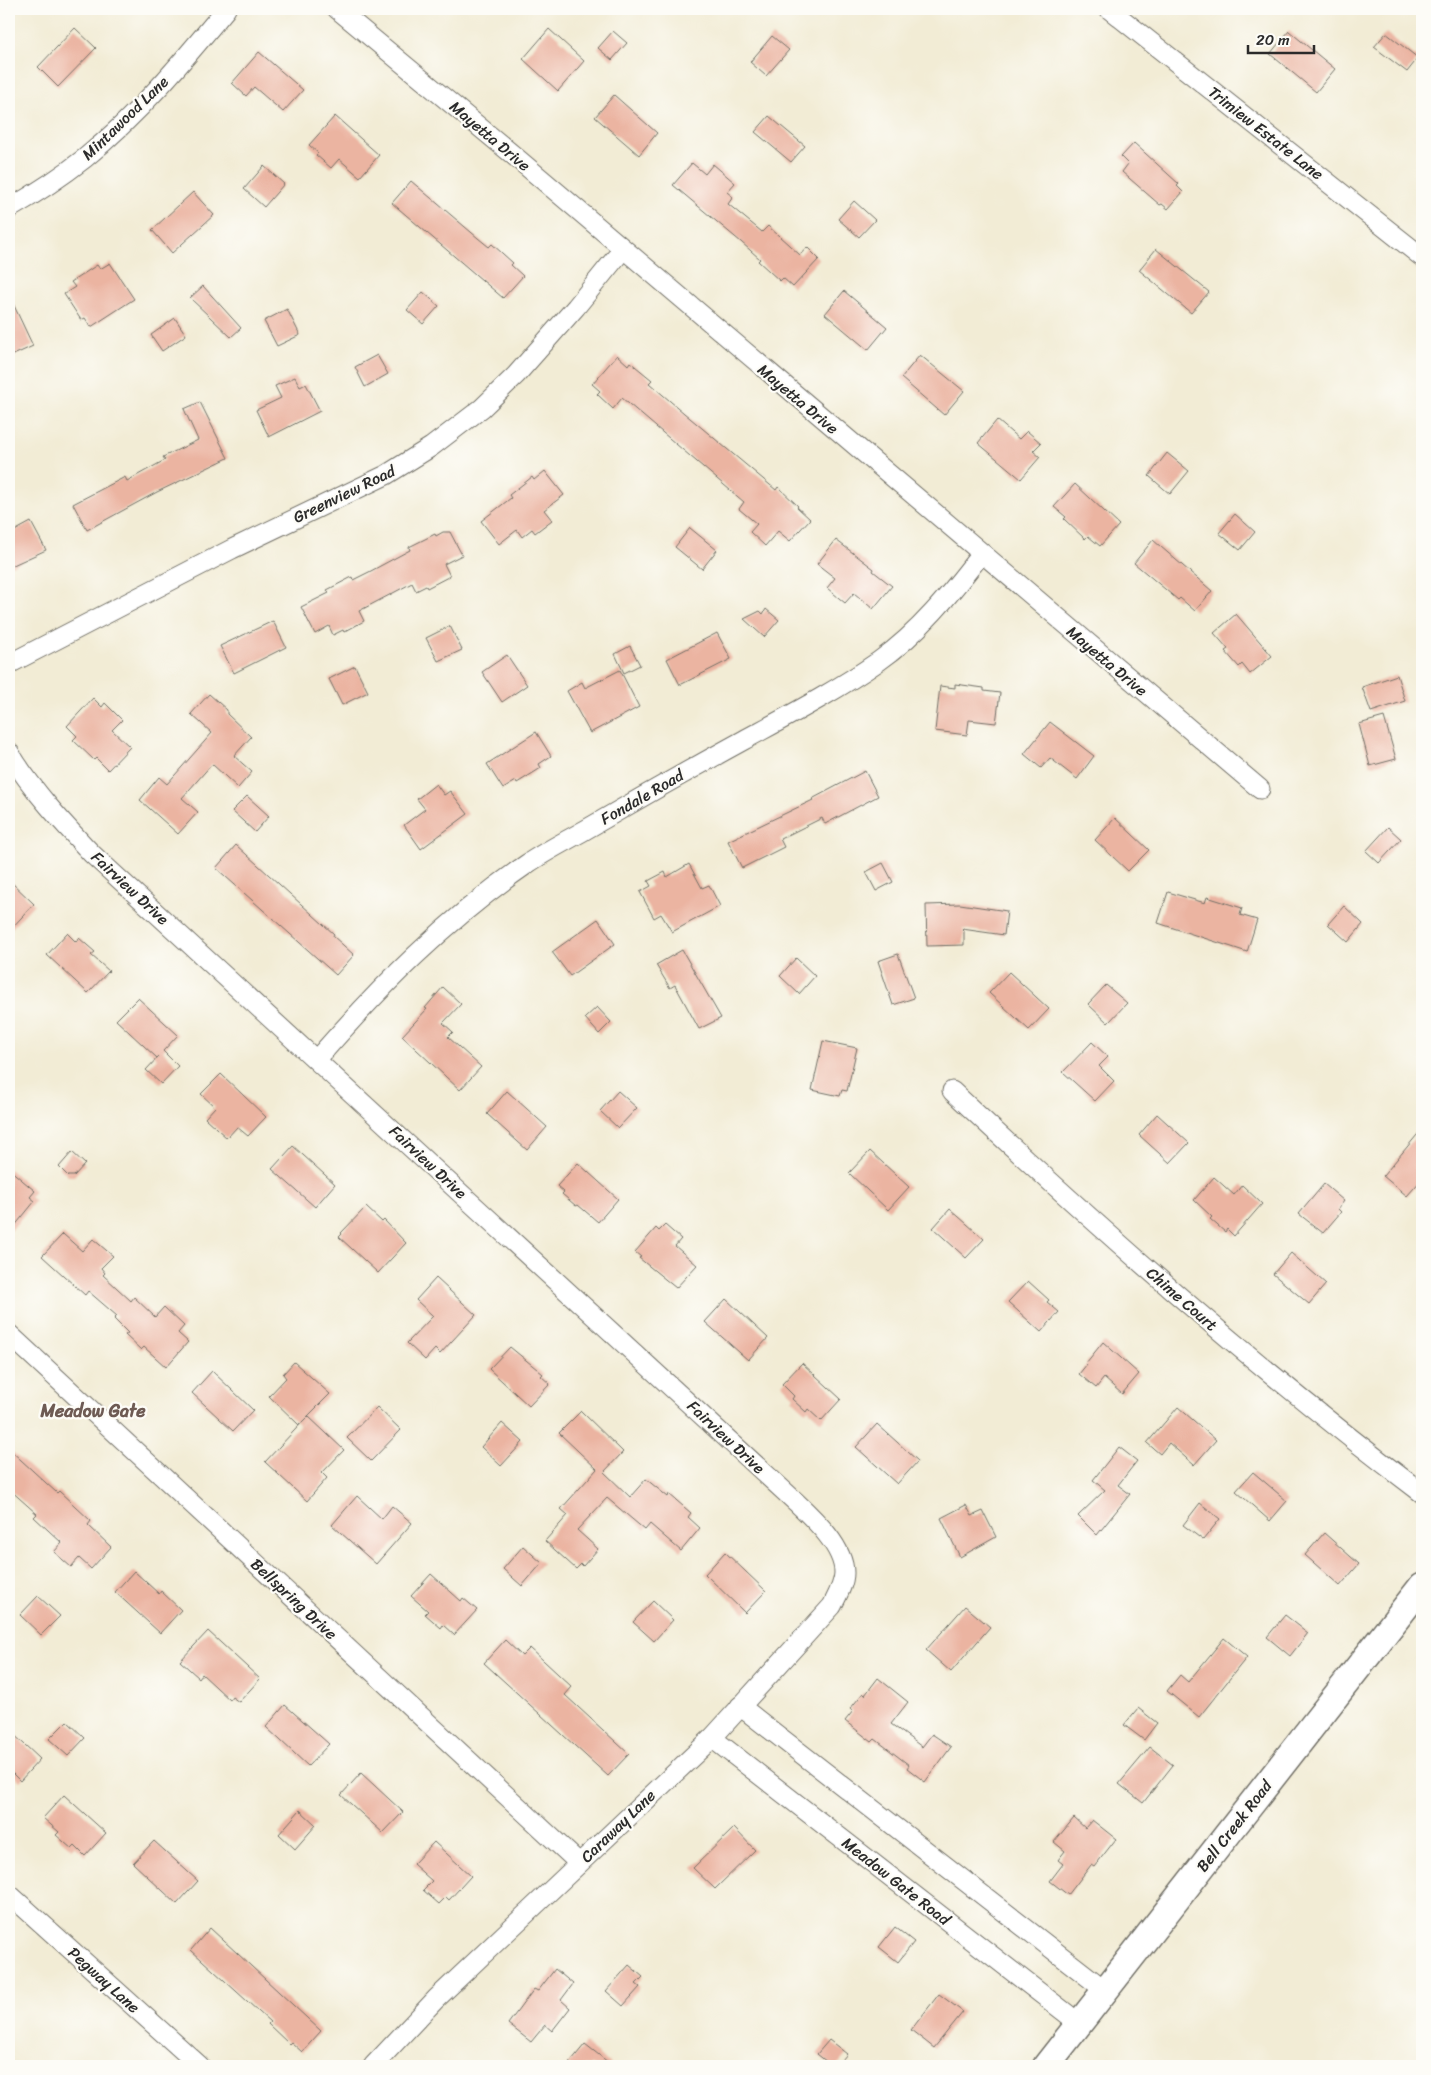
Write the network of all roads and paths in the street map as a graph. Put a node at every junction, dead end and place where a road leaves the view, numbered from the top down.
1 (226, 9) edge
2 (337, 9) edge
3 (1110, 9) edge
4 (9, 209) edge
5 (623, 249) junction
6 (1422, 257) edge
7 (981, 554) junction
8 (9, 664) edge
9 (9, 752) edge
10 (1260, 789) dead end
11 (317, 1059) junction
12 (952, 1091) dead end
13 (9, 1334) edge
14 (1422, 1492) edge
15 (844, 1573) joint
16 (1422, 1586) edge
17 (740, 1706) junction
18 (712, 1738) junction
19 (579, 1863) junction
20 (9, 1894) edge
21 (1106, 1990) junction
22 (1080, 2024) junction
23 (200, 2066) edge
24 (373, 2066) edge
25 (1046, 2066) edge

1 - 4 street, Mintawood Lane
2 - 5 street, Mayetta Drive
3 - 6 street, Trimiew Estate Lane
5 - 7 street, Mayetta Drive
5 - 8 street, Greenview Road
7 - 10 street, Mayetta Drive
7 - 11 street, Fondale Road
9 - 11 street, Fairview Drive
11 - 15 street, Fairview Drive
12 - 14 street, Chime Court
13 - 19 street, Bellspring Drive
15 - 17 street, Caraway Lane
16 - 21 street, Bell Creek Road
17 - 18 street, Caraway Lane
17 - 21 street
18 - 19 street, Caraway Lane
18 - 22 street, Meadow Gate Road
19 - 24 street, Caraway Lane
20 - 23 street, Pegway Lane
21 - 22 street, Bell Creek Road
22 - 25 street, Bell Creek Road

